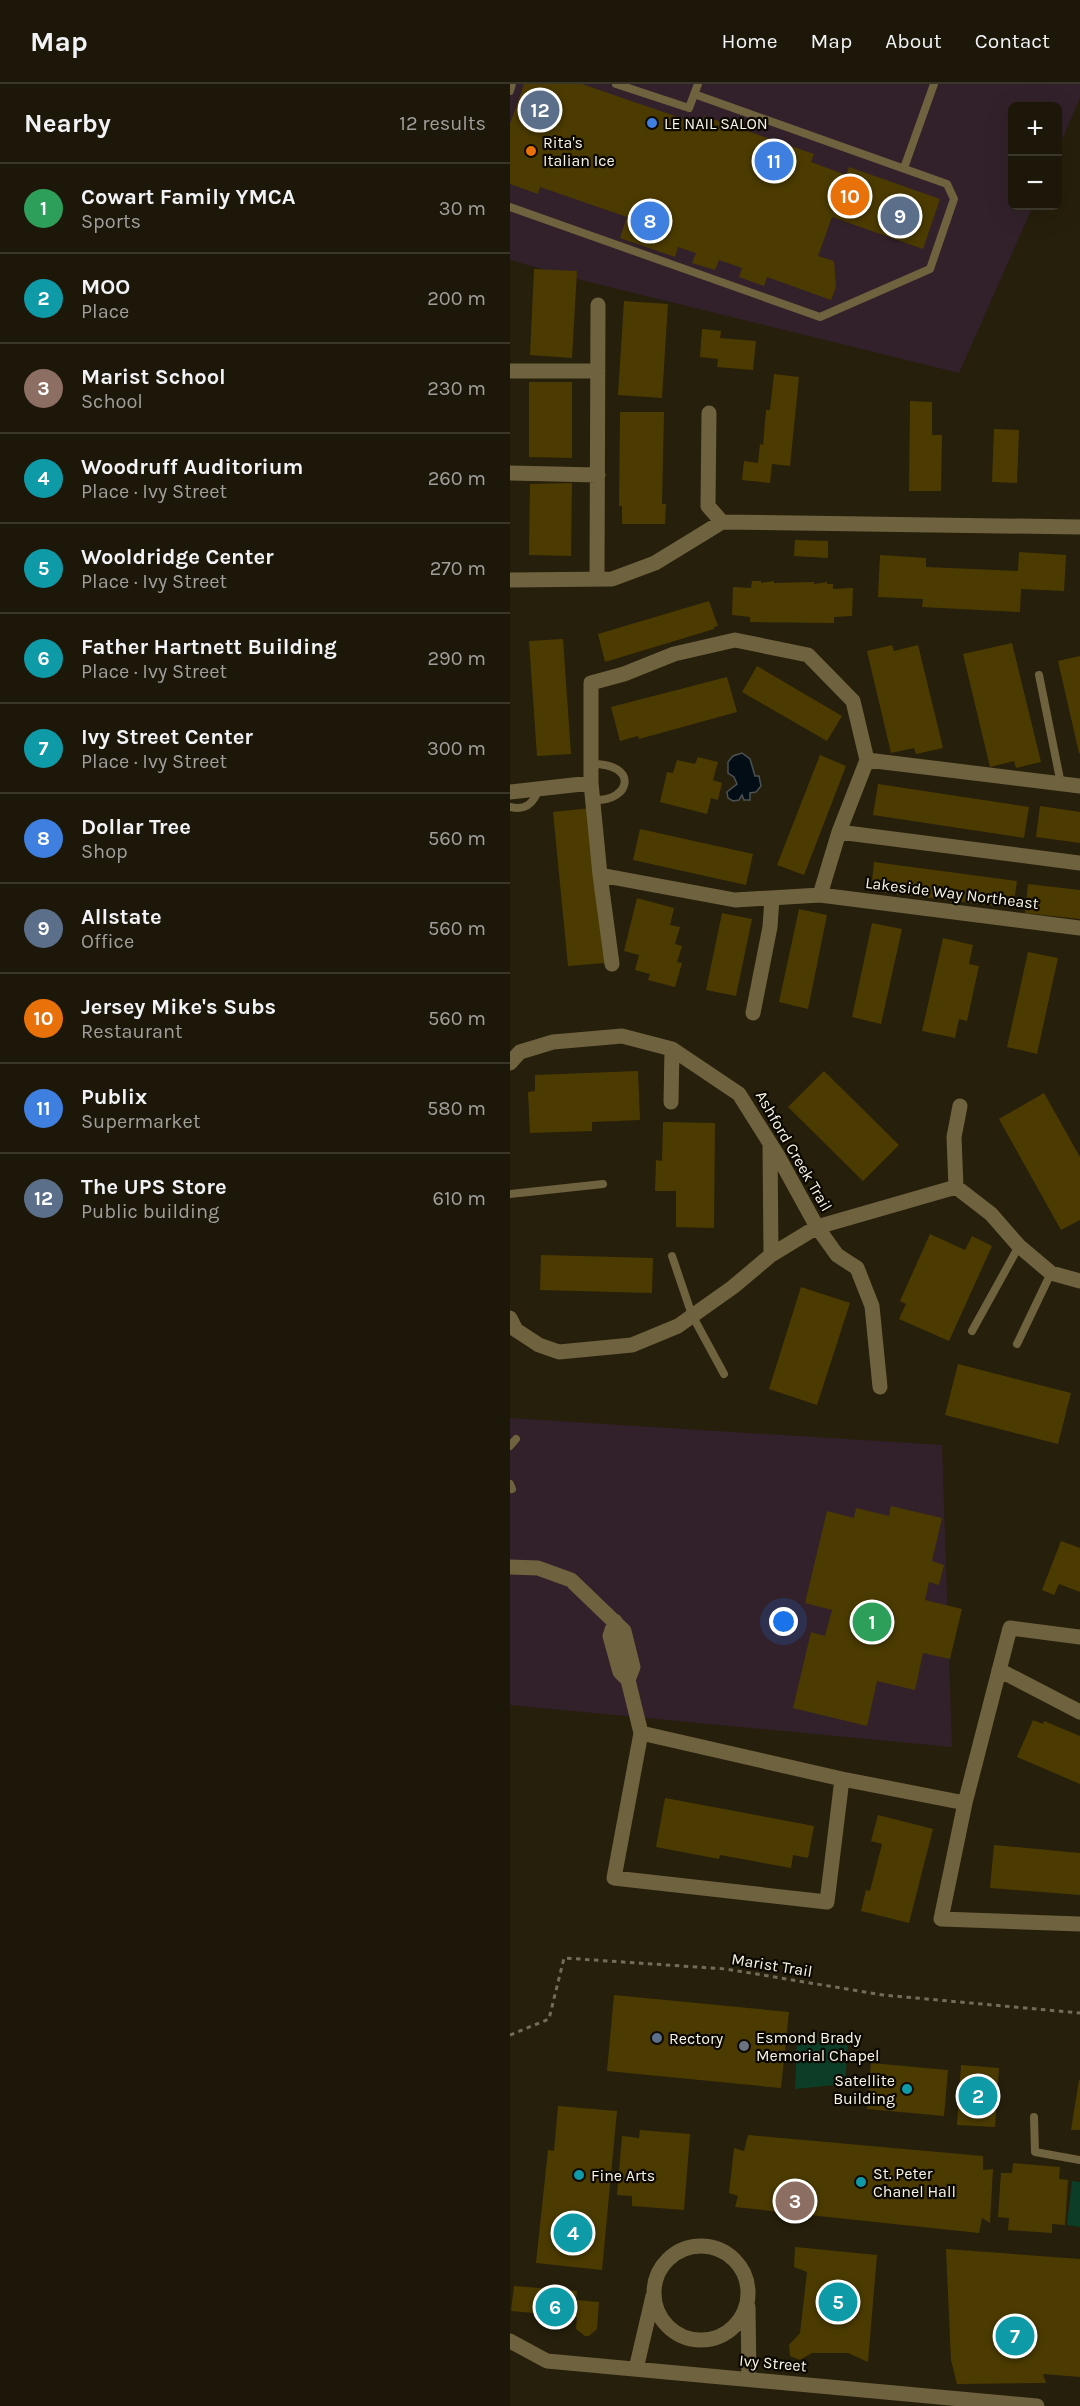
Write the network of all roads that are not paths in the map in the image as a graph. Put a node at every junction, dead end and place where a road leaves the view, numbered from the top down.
1 (513, 84) edge
2 (616, 84) edge
3 (698, 84) edge
4 (934, 84) edge
5 (510, 91) edge
6 (694, 94) junction
7 (904, 168) junction
8 (510, 207) edge
9 (598, 305) dead end
10 (510, 371) edge
11 (598, 371) junction
12 (709, 413) dead end
13 (510, 473) edge
14 (598, 475) junction
15 (722, 522) junction
16 (1080, 527) edge
17 (597, 579) junction
18 (510, 580) edge
19 (1039, 675) dead end
20 (867, 760) junction
21 (591, 764) junction
22 (591, 783) junction
23 (1061, 784) junction
24 (1080, 786) edge
25 (539, 788) junction
26 (510, 792) edge
27 (592, 800) junction
28 (510, 807) edge
29 (839, 832) junction
30 (1080, 863) edge
31 (600, 875) junction
32 (820, 894) junction
33 (772, 898) junction
34 (1080, 928) edge
35 (612, 964) dead end
36 (753, 1013) dead end
37 (672, 1049) junction
38 (510, 1063) edge
39 (671, 1102) dead end
40 (960, 1106) dead end
41 (770, 1143) junction
42 (603, 1184) dead end
43 (956, 1187) junction
44 (510, 1194) edge
45 (817, 1227) junction
46 (1019, 1246) junction
47 (771, 1255) junction
48 (672, 1256) dead end
49 (1051, 1273) junction
50 (1080, 1281) edge
51 (692, 1315) junction
52 (510, 1318) edge
53 (972, 1331) dead end
54 (1017, 1344) dead end
55 (724, 1374) dead end
56 (880, 1387) dead end
57 (516, 1439) dead end
58 (510, 1446) edge
59 (510, 1567) edge
60 (1080, 1637) edge
61 (999, 1670) junction
62 (1080, 1712) edge
63 (641, 1733) junction
64 (842, 1779) junction
65 (965, 1803) junction
66 (1080, 1924) edge
67 (1034, 2117) dead end
68 (1080, 2160) edge
69 (654, 2293) junction
70 (748, 2300) junction
71 (510, 2341) edge
72 (636, 2369) junction
73 (749, 2379) junction
74 (1037, 2406) edge

1 - 5 lane
2 - 6 lane
3 - 6 lane
4 - 7 lane
6 - 7 lane
7 - 8 lane
9 - 11 street
10 - 11 street
11 - 14 street
12 - 15 street
13 - 14 street
14 - 17 street
15 - 16 street
15 - 17 street
17 - 18 street
19 - 23 lane
20 - 21 street
20 - 23 street
20 - 29 street
21 - 22 street
21 - 27 lane
22 - 25 street
22 - 27 street
23 - 24 street
25 - 26 street
25 - 28 lane
27 - 31 street
29 - 30 street
29 - 32 street
31 - 33 street, Lakeside Way Northeast
31 - 35 street
32 - 33 street, Lakeside Way Northeast
32 - 34 street, Lakeside Way Northeast
33 - 36 street
37 - 38 street, Ashford Creek Trail
37 - 39 street
37 - 41 street, Ashford Creek Trail
40 - 43 street
41 - 45 street, Ashford Creek Trail
41 - 47 street
42 - 44 lane
43 - 45 street, Ashford Creek Trail
43 - 46 street
45 - 47 street, Ashford Creek Trail
45 - 56 street, Ashford Creek Trail
46 - 49 street
46 - 53 lane
47 - 51 street, Ashford Creek Trail
48 - 51 lane
49 - 50 street
49 - 54 lane
51 - 52 street, Ashford Creek Trail
51 - 55 lane
57 - 58 lane
59 - 63 street
60 - 61 street
61 - 62 street
61 - 65 street
63 - 64 street
63 - 64 street
64 - 65 street
65 - 66 street
67 - 68 lane
69 - 70 street
69 - 70 street
69 - 72 street
70 - 73 street
71 - 72 street, Ivy Street
72 - 73 street, Ivy Street
73 - 74 street, Ivy Street

